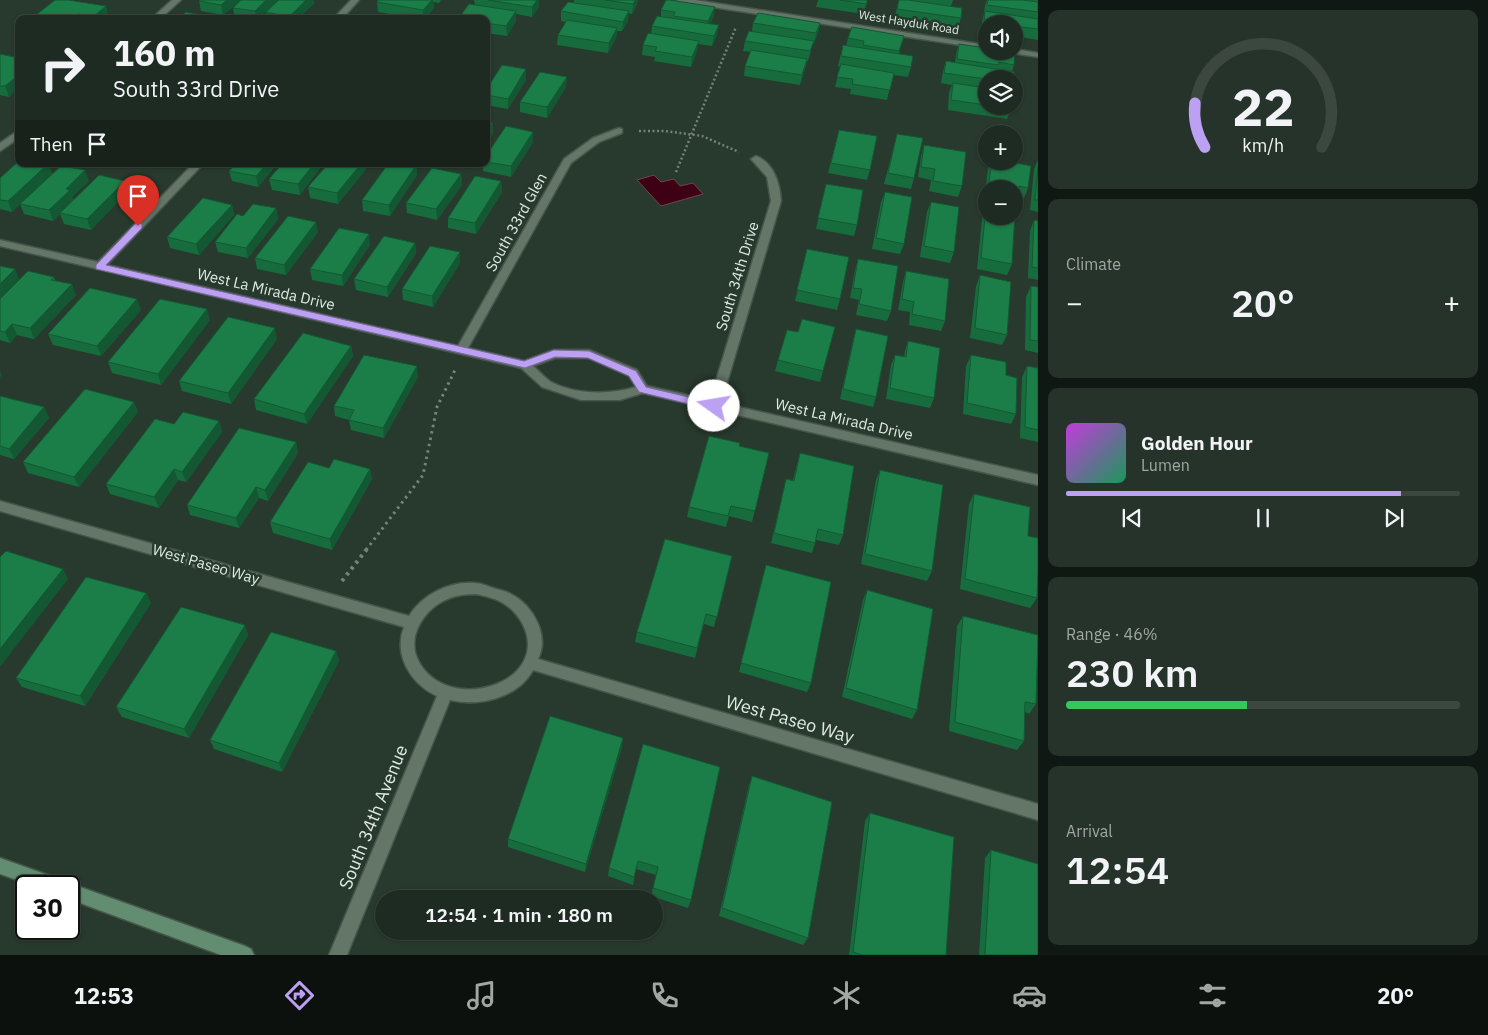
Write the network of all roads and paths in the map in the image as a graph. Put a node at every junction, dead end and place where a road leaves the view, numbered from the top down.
1 (177, 0) edge
2 (355, 0) edge
3 (680, 0) edge
4 (744, 10) junction
5 (160, 15) edge
6 (341, 15) edge
7 (978, 46) edge
8 (1023, 52) edge
9 (1038, 55) edge
10 (619, 131) joint
11 (692, 134) junction
12 (15, 136) edge
13 (0, 148) edge
14 (756, 159) joint
15 (195, 167) edge
16 (676, 172) dead end
17 (0, 243) edge
18 (99, 267) junction
19 (462, 350) junction
20 (525, 365) junction
21 (643, 389) junction
22 (714, 406) junction
23 (1038, 480) edge
24 (0, 506) edge
25 (328, 599) junction
26 (412, 623) junction
27 (531, 663) junction
28 (446, 694) junction
29 (1038, 812) edge
30 (0, 866) edge
31 (25, 875) edge
32 (80, 895) edge
33 (245, 955) edge
34 (338, 955) edge

1 - 5 street
2 - 6 street
3 - 4 street, West Hayduk Road
4 - 7 street, West Hayduk Road
4 - 11 path
8 - 9 street
10 - 11 path
10 - 19 street, South 33rd Glen
11 - 14 path
11 - 16 path
12 - 13 street
14 - 22 street, South 34th Drive
15 - 18 street
17 - 18 street, West La Mirada Drive
18 - 19 street, West La Mirada Drive
19 - 20 street, West La Mirada Drive
19 - 25 path
20 - 21 street, West La Mirada Drive
20 - 21 street
21 - 22 street, West La Mirada Drive
22 - 23 street, West La Mirada Drive
24 - 25 street, West Paseo Way
25 - 26 street, West Paseo Way
26 - 27 street
26 - 28 street
27 - 28 street
27 - 29 street, West Paseo Way
28 - 34 street, South 34th Avenue
30 - 31 main road
32 - 33 main road

